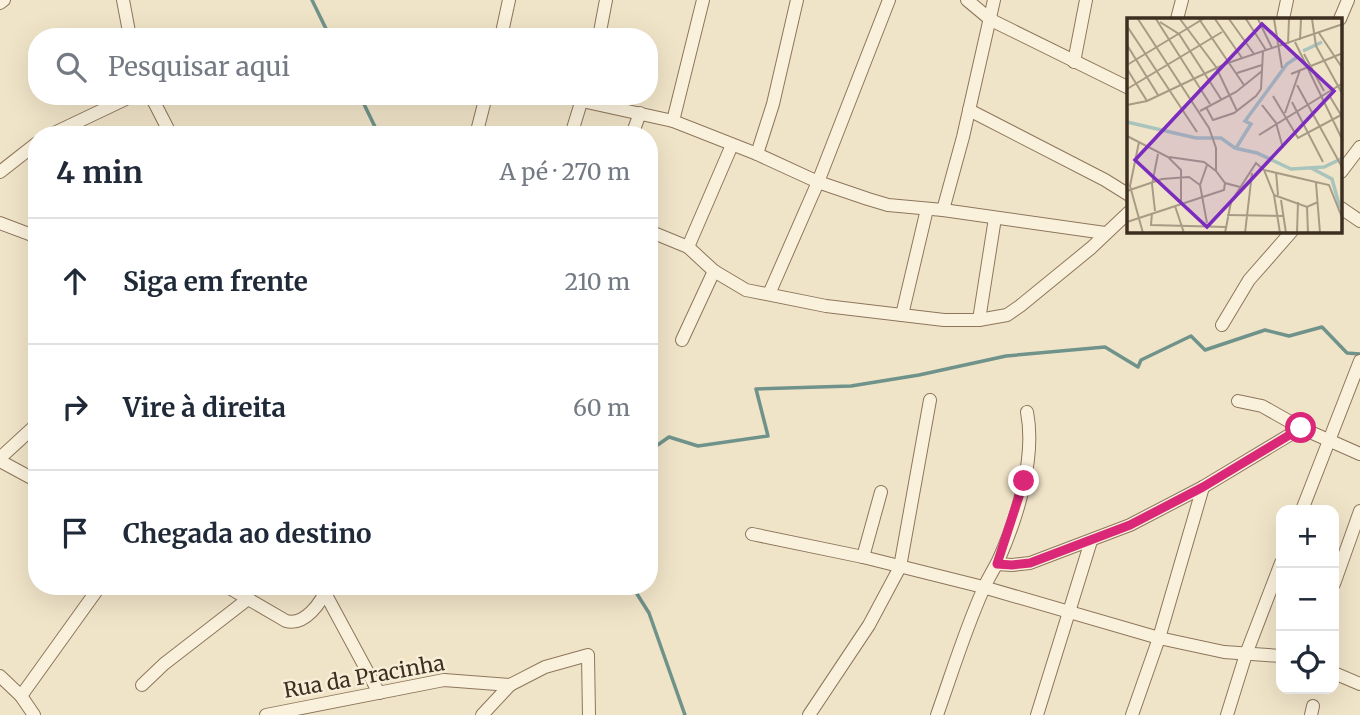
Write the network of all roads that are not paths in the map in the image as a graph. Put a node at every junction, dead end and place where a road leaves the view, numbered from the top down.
1 (123, 0) edge
2 (509, 0) edge
3 (606, 0) edge
4 (704, 0) edge
5 (797, 0) edge
6 (889, 0) edge
7 (967, 0) edge
8 (994, 0) edge
9 (1086, 0) edge
10 (1182, 0) edge
11 (1287, 0) edge
12 (1348, 0) edge
13 (1177, 18) edge
14 (1283, 18) edge
15 (1340, 18) edge
16 (991, 20) junction
17 (128, 28) edge
18 (503, 28) edge
19 (601, 28) edge
20 (1074, 62) junction
21 (1127, 87) edge
22 (113, 105) edge
23 (156, 105) edge
24 (484, 105) edge
25 (581, 105) edge
26 (607, 105) edge
27 (969, 110) junction
28 (640, 113) junction
29 (673, 121) junction
30 (69, 126) edge
31 (166, 126) edge
32 (478, 126) edge
33 (574, 126) edge
34 (635, 126) edge
35 (732, 145) junction
36 (1360, 147) edge
37 (28, 150) edge
38 (757, 153) junction
39 (1342, 171) edge
40 (0, 172) edge
41 (818, 182) junction
42 (1127, 194) edge
43 (927, 209) junction
44 (1342, 209) edge
45 (943, 210) junction
46 (1127, 214) edge
47 (995, 218) junction
48 (1360, 221) edge
49 (0, 223) edge
50 (1105, 233) junction
51 (1290, 233) edge
52 (28, 234) edge
53 (658, 235) edge
54 (688, 247) junction
55 (714, 271) junction
56 (769, 294) junction
57 (902, 315) junction
58 (979, 320) junction
59 (1222, 325) dead end
60 (682, 340) dead end
61 (1360, 361) edge
62 (930, 400) dead end
63 (1238, 401) dead end
64 (1027, 412) dead end
65 (1301, 428) junction
66 (28, 433) edge
67 (1329, 440) junction
68 (1360, 454) edge
69 (0, 460) edge
70 (28, 476) edge
71 (1203, 487) junction
72 (881, 492) dead end
73 (1304, 505) edge
74 (1360, 511) edge
75 (752, 534) dead end
76 (1091, 541) junction
77 (863, 557) junction
78 (997, 564) junction
79 (900, 567) junction
80 (1279, 568) edge
81 (1339, 570) edge
82 (984, 587) junction
83 (94, 595) edge
84 (241, 595) edge
85 (322, 595) edge
86 (329, 595) edge
87 (248, 599) junction
88 (1070, 611) junction
89 (1159, 638) junction
90 (1246, 654) junction
91 (1276, 655) edge
92 (1339, 675) edge
93 (0, 676) edge
94 (1360, 684) edge
95 (142, 685) dead end
96 (510, 685) junction
97 (379, 693) junction
98 (21, 696) junction
99 (30, 713) edge
100 (266, 715) edge
101 (482, 715) edge
102 (589, 715) edge
103 (808, 715) edge
104 (937, 715) edge
105 (1037, 715) edge
106 (1132, 715) edge
107 (1227, 715) edge

1 - 17 street
2 - 18 street
3 - 19 street
4 - 29 street
5 - 38 street
6 - 41 street
7 - 16 street
8 - 16 street
9 - 20 street
10 - 13 street
11 - 14 street
12 - 15 street
16 - 20 street
16 - 27 street
20 - 21 street
22 - 30 street
23 - 31 street
24 - 32 street
25 - 33 street
26 - 28 street
27 - 42 street
27 - 45 street
28 - 29 street
28 - 34 street
29 - 35 street
35 - 38 street
35 - 54 street
36 - 39 street
37 - 40 street
38 - 41 street
41 - 43 street
41 - 56 street
43 - 45 street
43 - 57 street
44 - 48 street
45 - 47 street
46 - 50 street
47 - 50 street
47 - 58 street
49 - 52 street
50 - 58 street
51 - 59 street
53 - 54 street
54 - 55 street
55 - 56 street
55 - 60 street
56 - 57 street
57 - 58 street
61 - 67 street
62 - 79 street
63 - 65 street
64 - 78 street
65 - 67 street
65 - 71 street
66 - 69 street
67 - 68 street
67 - 73 street
69 - 70 street
71 - 76 street
71 - 89 street
72 - 77 street
74 - 81 street
75 - 77 street
76 - 78 street
76 - 88 street
77 - 79 street
78 - 82 street
79 - 82 street
79 - 103 street
80 - 90 street
82 - 88 street
82 - 104 street
83 - 98 street
84 - 87 street
85 - 87 street
86 - 97 street
87 - 95 street
88 - 89 street
88 - 105 street
89 - 90 street
89 - 106 street
90 - 91 street
90 - 107 street
92 - 94 street
93 - 98 street
96 - 97 street, Rua da Pracinha
96 - 101 street
96 - 102 street
97 - 100 street, Rua da Pracinha
98 - 99 street

